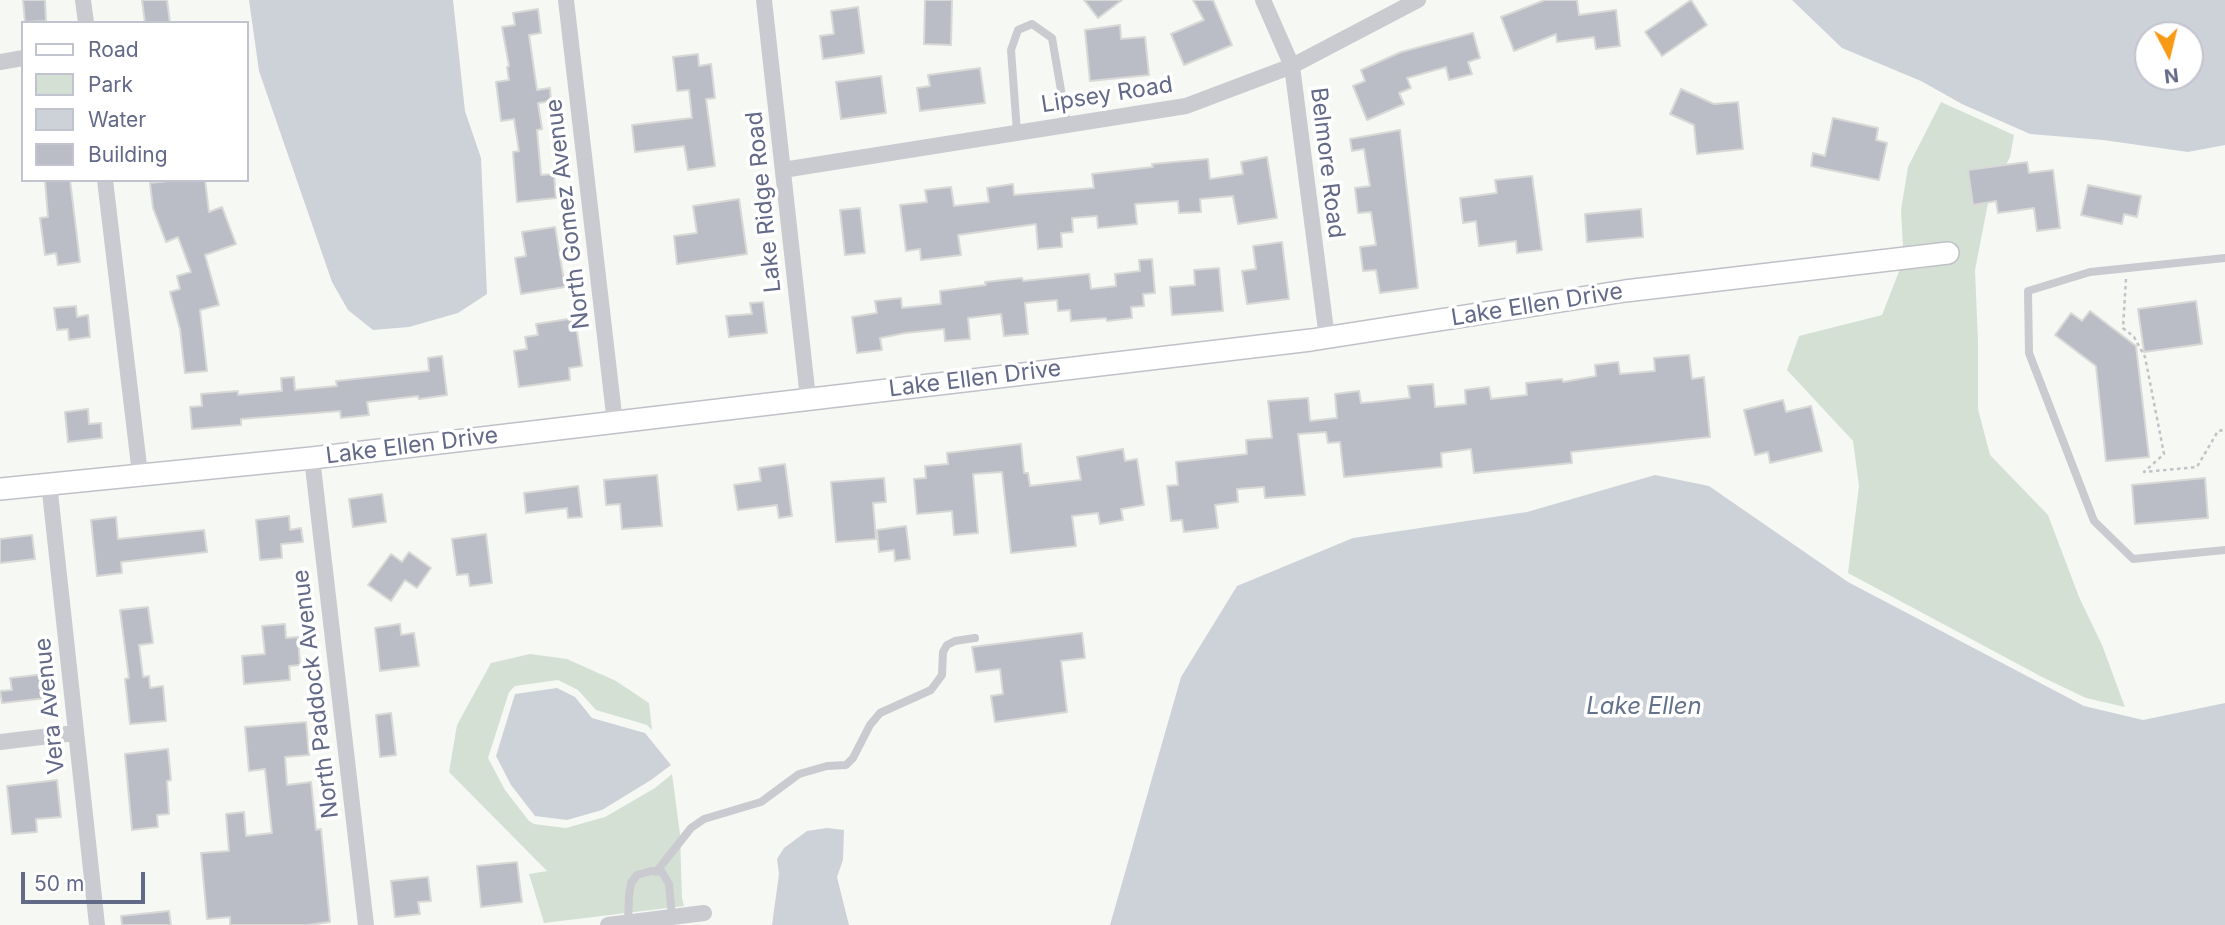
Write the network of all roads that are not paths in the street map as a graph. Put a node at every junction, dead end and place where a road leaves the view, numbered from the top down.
1 (83, 0) edge
2 (566, 0) edge
3 (764, 0) edge
4 (1263, 0) edge
5 (1418, 0) edge
6 (86, 21) edge
7 (21, 58) edge
8 (0, 62) edge
9 (1292, 66) junction
10 (1067, 125) junction
11 (1017, 132) junction
12 (783, 170) junction
13 (105, 182) edge
14 (1948, 253) dead end
15 (2225, 258) edge
16 (1327, 338) junction
17 (808, 398) junction
18 (615, 423) junction
19 (312, 458) junction
20 (140, 474) junction
21 (49, 483) junction
22 (0, 489) edge
23 (2225, 550) edge
24 (975, 638) dead end
25 (75, 733) junction
26 (0, 742) edge
27 (657, 872) junction
28 (704, 913) dead end
29 (672, 917) junction
30 (628, 923) junction
31 (97, 925) edge
32 (366, 925) edge
33 (608, 925) edge

1 - 6 street
2 - 18 street, North Gomez Avenue
3 - 12 street, Lake Ridge Road
4 - 9 street, Belmore Road
5 - 9 street, Lipsey Road
7 - 8 street
9 - 10 street, Lipsey Road
9 - 16 street, Belmore Road
10 - 11 street, Lipsey Road
10 - 11 lane
11 - 12 street, Lipsey Road
12 - 17 street, Lake Ridge Road
13 - 20 street
14 - 16 street, Lake Ellen Drive
15 - 23 lane
16 - 17 street, Lake Ellen Drive
17 - 18 street, Lake Ellen Drive
18 - 19 street, Lake Ellen Drive
19 - 20 street, Lake Ellen Drive
19 - 32 street, North Paddock Avenue
20 - 21 street, Lake Ellen Drive
21 - 22 street, Lake Ellen Drive
21 - 25 street, Vera Avenue
24 - 27 lane
25 - 26 street
25 - 31 street, Vera Avenue
27 - 29 lane
27 - 30 lane
28 - 29 street
29 - 30 street
30 - 33 street

